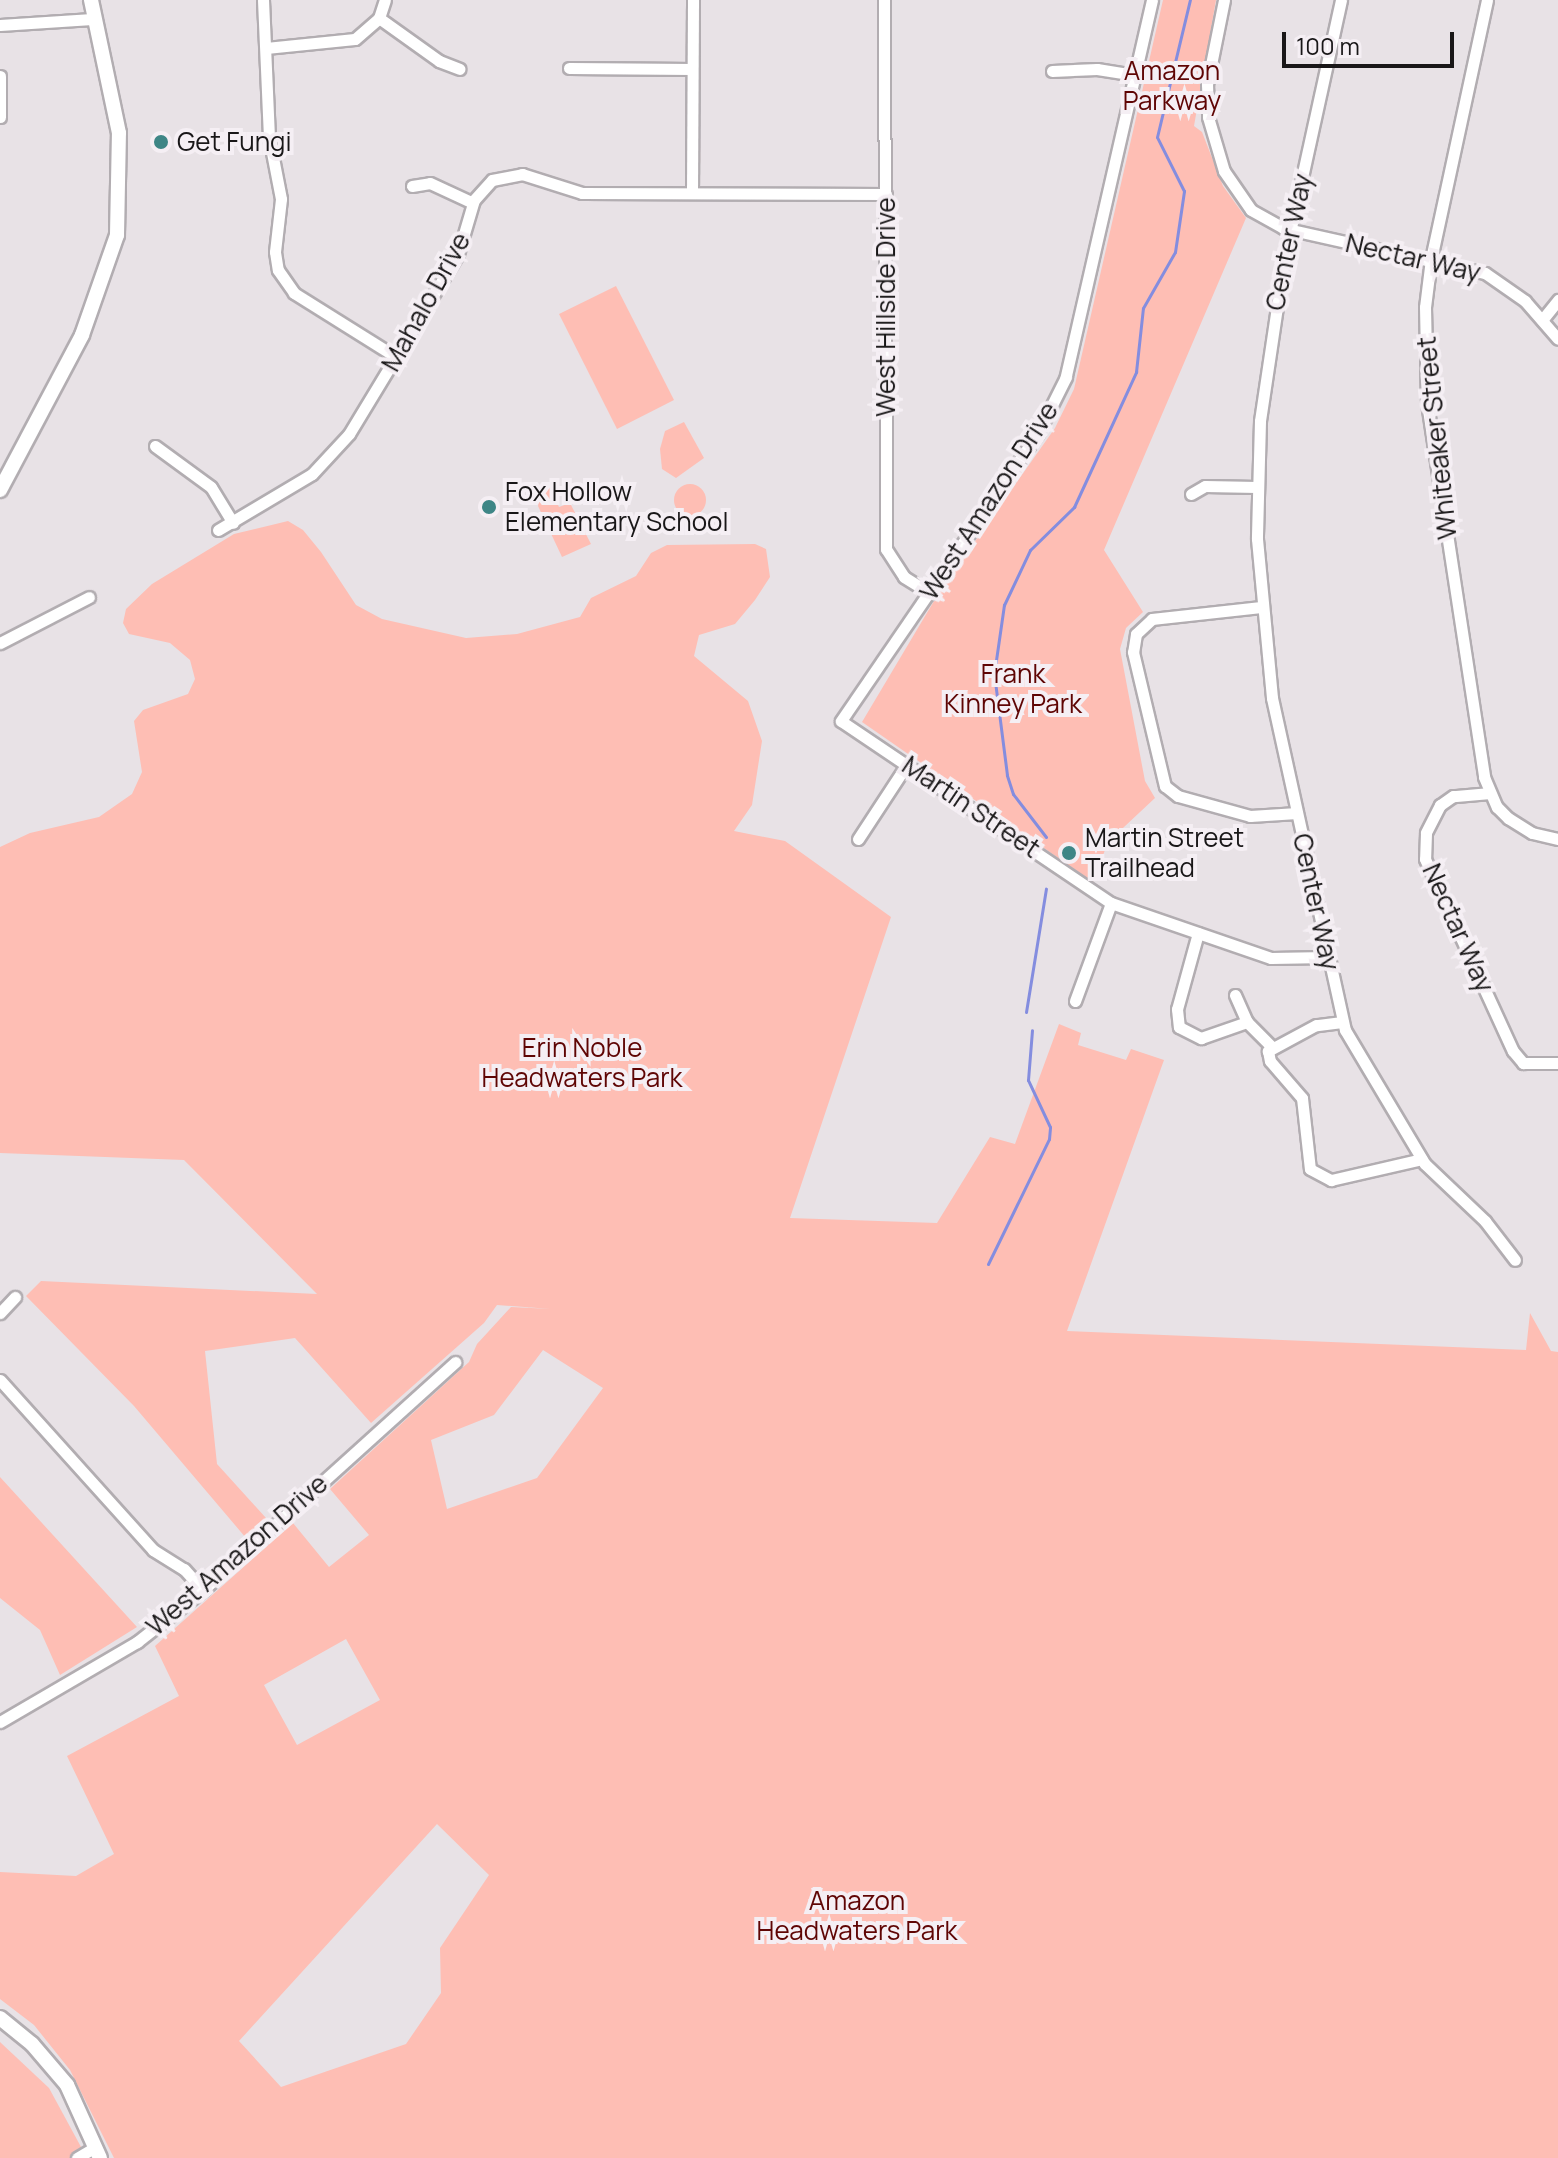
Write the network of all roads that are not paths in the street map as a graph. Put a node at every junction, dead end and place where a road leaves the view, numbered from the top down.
1 (91, 0) edge
2 (263, 0) edge
3 (385, 0) edge
4 (693, 0) edge
5 (884, 0) edge
6 (1152, 0) edge
7 (1224, 0) edge
8 (1341, 0) edge
9 (1487, 0) edge
10 (379, 18) junction
11 (92, 19) junction
12 (0, 25) edge
13 (266, 48) junction
14 (569, 68) dead end
15 (460, 69) dead end
16 (692, 69) junction
17 (1052, 71) dead end
18 (1136, 75) junction
19 (0, 76) edge
20 (0, 117) edge
21 (412, 186) dead end
22 (692, 193) junction
23 (886, 194) junction
24 (473, 203) junction
25 (1291, 230) junction
26 (1431, 259) junction
27 (1558, 300) edge
28 (1542, 320) junction
29 (1558, 339) edge
30 (396, 357) junction
31 (155, 446) dead end
32 (1257, 487) junction
33 (0, 490) edge
34 (1191, 494) dead end
35 (233, 523) junction
36 (218, 530) dead end
37 (930, 593) junction
38 (89, 597) dead end
39 (1261, 607) junction
40 (0, 643) edge
41 (841, 721) joint
42 (907, 764) junction
43 (1490, 793) junction
44 (1297, 813) junction
45 (858, 839) dead end
46 (1558, 839) edge
47 (1111, 903) junction
48 (1198, 933) junction
49 (1327, 957) junction
50 (1235, 995) dead end
51 (1075, 1001) dead end
52 (1247, 1022) junction
53 (1342, 1022) junction
54 (1271, 1046) junction
55 (1558, 1063) edge
56 (1422, 1159) junction
57 (1515, 1260) dead end
58 (15, 1297) dead end
59 (0, 1313) edge
60 (455, 1362) dead end
61 (0, 1380) edge
62 (203, 1590) junction
63 (0, 1722) edge
64 (0, 2018) edge
65 (98, 2153) edge
66 (77, 2158) edge

1 - 11 main road
2 - 13 street
3 - 10 street
4 - 16 street
5 - 23 street, West Hillside Drive
6 - 18 street, West Amazon Drive
7 - 25 street, Nectar Way
8 - 25 street, Center Way
9 - 26 street, Whiteaker Street
10 - 13 street
10 - 15 street
11 - 12 street
11 - 33 main road
13 - 30 street
14 - 16 street
16 - 22 street
17 - 18 street
18 - 37 street, West Amazon Drive
19 - 20 street
21 - 24 street
22 - 23 street, Mahalo Drive
22 - 24 street, Mahalo Drive
23 - 37 street, West Hillside Drive
24 - 30 street, Mahalo Drive
25 - 26 street, Nectar Way
25 - 32 street, Center Way
26 - 28 street, Nectar Way
26 - 43 street, Whiteaker Street
27 - 28 street
28 - 29 street, Nectar Way
30 - 35 street, Mahalo Drive
31 - 35 street
32 - 34 street
32 - 39 street, Center Way
35 - 36 street, Mahalo Drive
37 - 41 street, West Amazon Drive
38 - 40 street
39 - 44 street, Center Way
39 - 44 street
41 - 42 street, Martin Street
42 - 45 street
42 - 47 street, Martin Street
43 - 46 street
43 - 55 street, Nectar Way
44 - 49 street, Center Way
47 - 48 street, Martin Street
47 - 51 street
48 - 49 street, Martin Street
48 - 52 street
49 - 53 street, Center Way
50 - 52 street
52 - 54 street
53 - 54 street
53 - 56 street, Center Way
54 - 56 street
56 - 57 street, Center Way
58 - 59 street
60 - 62 street, West Amazon Drive
61 - 62 street
62 - 63 street, West Amazon Drive
64 - 65 main road
65 - 66 street

